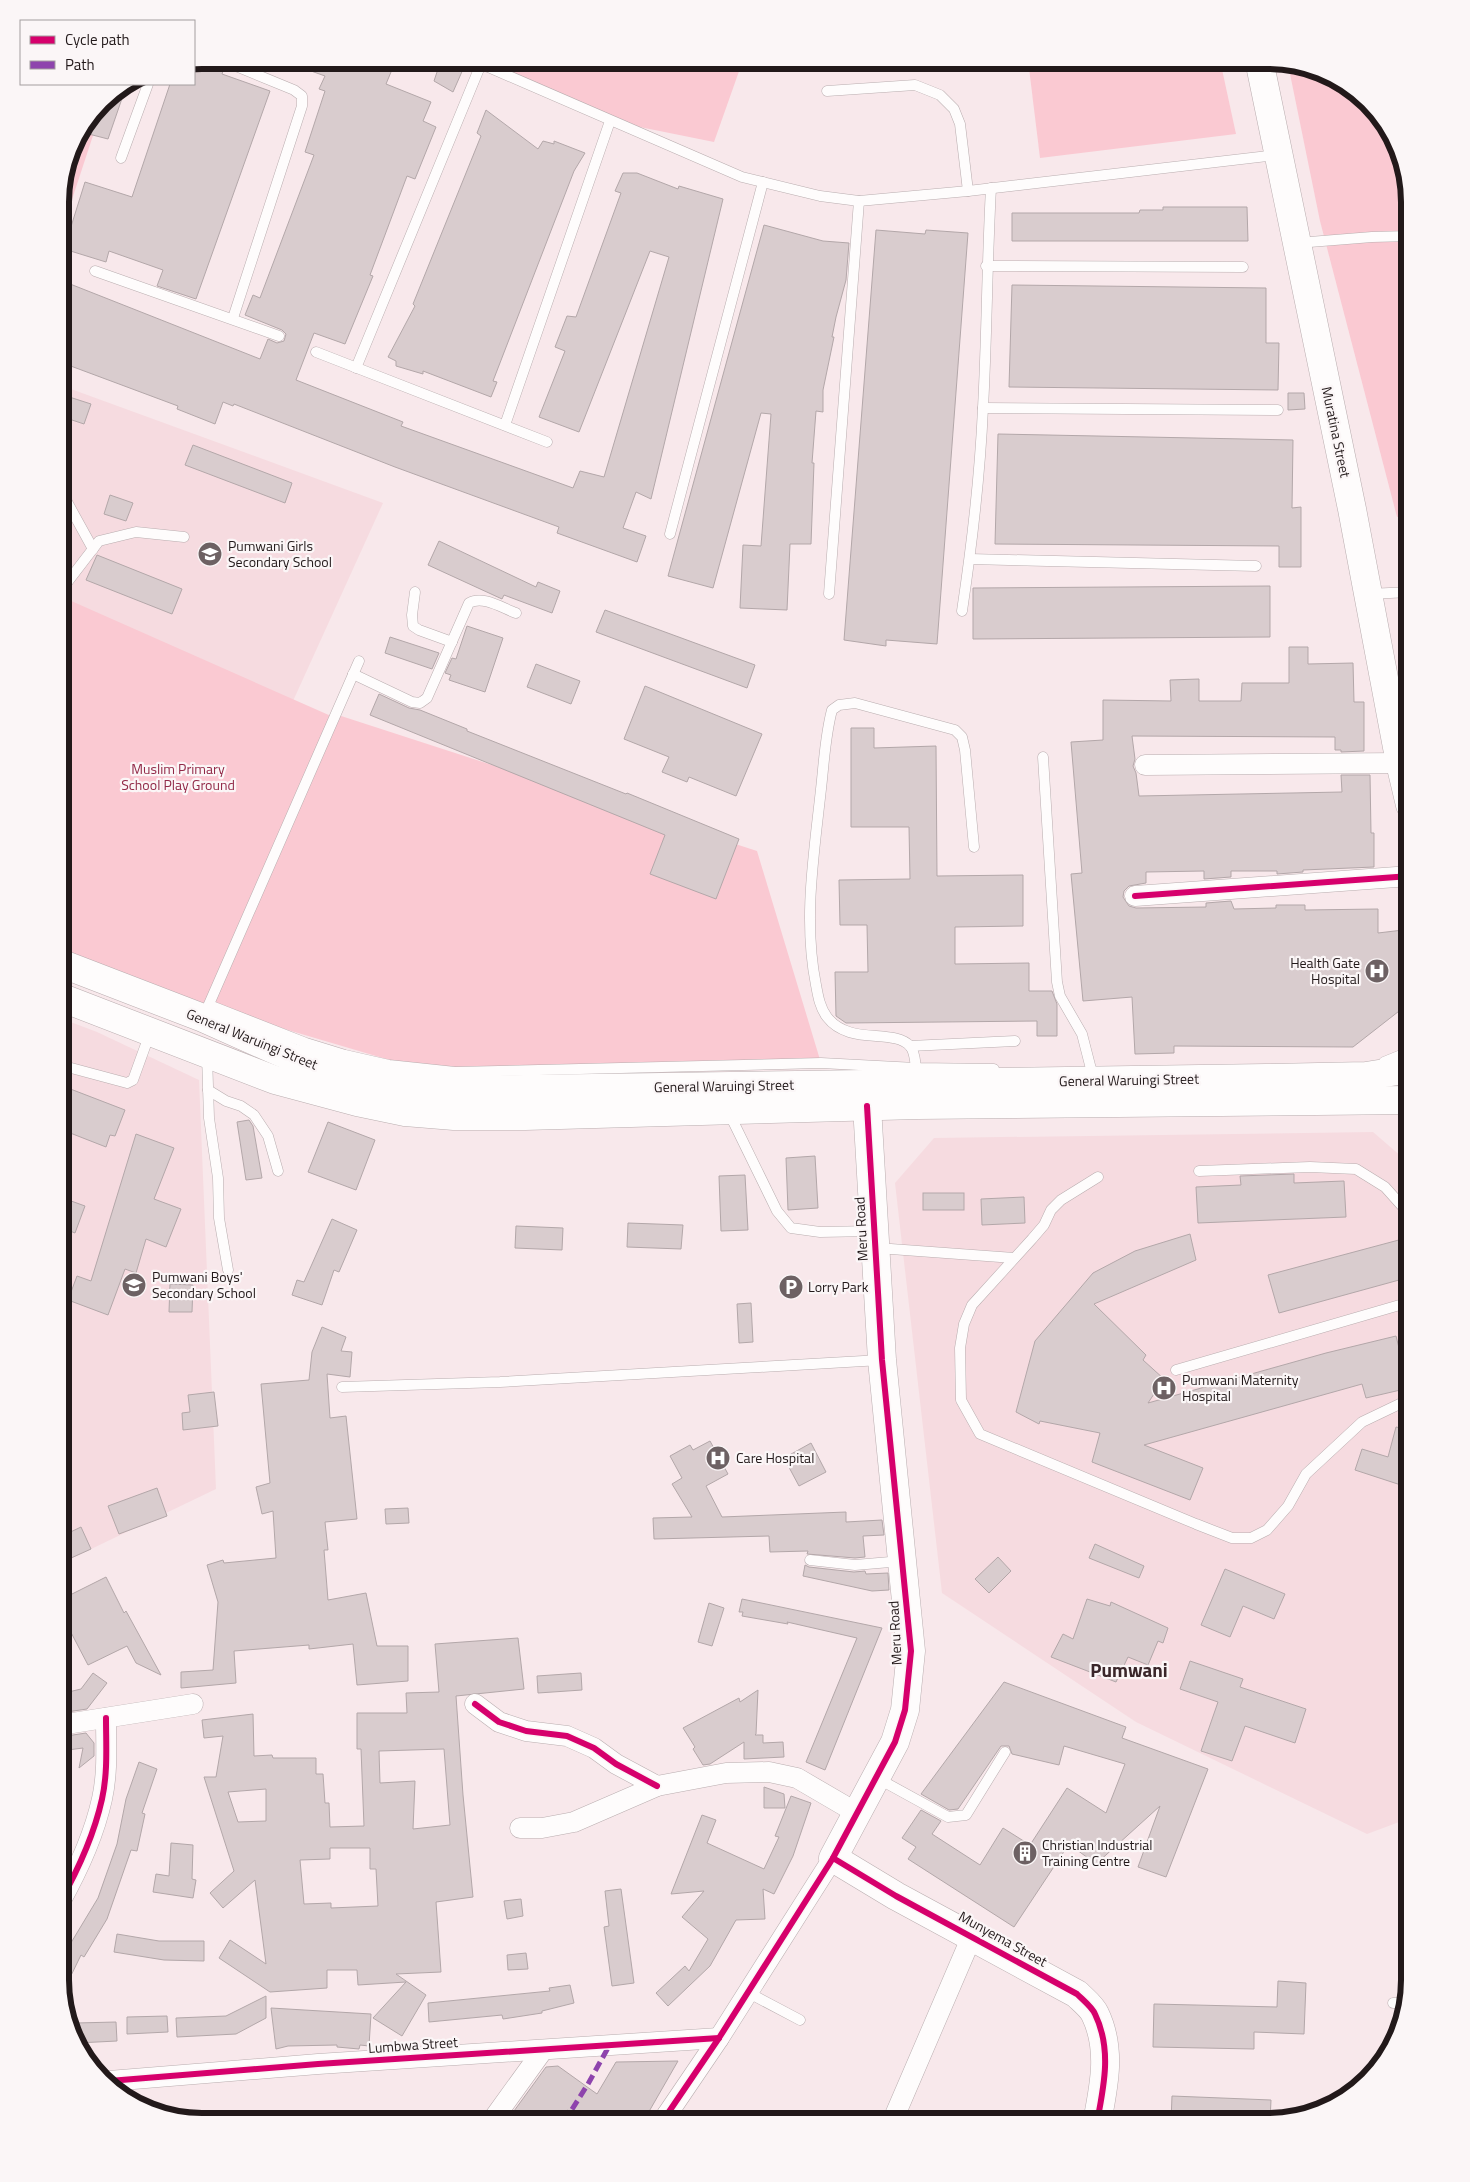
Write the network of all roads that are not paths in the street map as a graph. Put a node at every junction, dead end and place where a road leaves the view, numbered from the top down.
1 (243, 69) edge
2 (473, 69) edge
3 (492, 69) edge
4 (1261, 69) edge
5 (148, 85) edge
6 (827, 91) dead end
7 (610, 121) junction
8 (1277, 155) junction
9 (121, 158) dead end
10 (763, 182) junction
11 (991, 188) junction
12 (968, 191) junction
13 (859, 201) junction
14 (1401, 236) edge
15 (1296, 243) junction
16 (986, 266) junction
17 (1242, 267) dead end
18 (95, 271) dead end
19 (233, 318) junction
20 (279, 336) dead end
21 (316, 352) dead end
22 (356, 368) junction
23 (983, 408) junction
24 (1278, 410) dead end
25 (505, 425) junction
26 (547, 442) dead end
27 (69, 505) edge
28 (670, 534) dead end
29 (184, 537) dead end
30 (93, 549) junction
31 (970, 560) junction
32 (1256, 566) dead end
33 (69, 580) edge
34 (415, 592) dead end
35 (1401, 592) edge
36 (829, 594) dead end
37 (1368, 594) junction
38 (962, 611) dead end
39 (516, 613) dead end
40 (452, 642) junction
41 (359, 661) dead end
42 (353, 674) junction
43 (1043, 757) dead end
44 (1400, 763) junction
45 (1145, 765) dead end
46 (1401, 767) edge
47 (974, 847) dead end
48 (1401, 877) edge
49 (1135, 896) dead end
50 (69, 966) edge
51 (69, 1000) edge
52 (206, 1012) junction
53 (150, 1032) junction
54 (1015, 1041) dead end
55 (910, 1046) junction
56 (207, 1054) junction
57 (1401, 1055) edge
58 (1375, 1063) dead end
59 (69, 1067) edge
60 (916, 1068) junction
61 (1004, 1069) dead end
62 (1091, 1069) dead end
63 (1401, 1070) edge
64 (208, 1090) junction
65 (1401, 1100) edge
66 (868, 1106) junction
67 (728, 1110) junction
68 (278, 1171) dead end
69 (1199, 1171) dead end
70 (1098, 1177) dead end
71 (1401, 1205) edge
72 (874, 1239) junction
73 (1014, 1258) junction
74 (228, 1270) dead end
75 (1401, 1305) edge
76 (882, 1360) junction
77 (1176, 1370) dead end
78 (342, 1387) dead end
79 (1401, 1403) edge
80 (810, 1560) dead end
81 (903, 1561) junction
82 (193, 1704) dead end
83 (475, 1704) dead end
84 (106, 1718) junction
85 (69, 1723) edge
86 (1005, 1752) dead end
87 (876, 1778) junction
88 (657, 1786) junction
89 (857, 1813) junction
90 (520, 1828) dead end
91 (833, 1858) junction
92 (69, 1882) edge
93 (972, 1936) junction
94 (747, 1992) junction
95 (1393, 2003) dead end
96 (1399, 2003) edge
97 (800, 2020) dead end
98 (719, 2038) junction
99 (543, 2050) junction
100 (115, 2081) edge
101 (498, 2113) edge
102 (675, 2113) edge
103 (896, 2113) edge
104 (1099, 2113) edge

1 - 19 lane
2 - 22 lane
3 - 7 lane
4 - 8 main road, Muratina Street
5 - 9 lane
6 - 12 lane
7 - 10 lane
7 - 25 lane
8 - 11 lane
8 - 15 main road, Muratina Street
10 - 13 lane
10 - 28 lane
11 - 12 lane
11 - 16 lane
12 - 13 lane
13 - 36 lane
14 - 15 lane
15 - 37 main road, Muratina Street
16 - 17 lane
16 - 23 lane
18 - 19 lane
19 - 20 lane
21 - 22 lane
22 - 25 lane
23 - 24 lane
23 - 31 lane
25 - 26 lane
27 - 30 lane
29 - 30 lane
30 - 33 lane
31 - 32 lane
31 - 38 lane
34 - 40 lane
35 - 37 lane
37 - 44 main road, Muratina Street
39 - 40 lane
40 - 42 lane
41 - 42 lane
42 - 52 lane
43 - 62 lane
44 - 45 street
44 - 46 main road, Muratina Street
47 - 55 lane
48 - 49 street
50 - 52 main road, General Waruingi Street
51 - 53 main road, General Waruingi Street
52 - 60 lane
52 - 63 main road, General Waruingi Street
53 - 56 main road, General Waruingi Street
53 - 59 lane
54 - 55 lane
55 - 60 lane
56 - 64 lane
56 - 67 main road, General Waruingi Street
57 - 58 lane
60 - 61 lane
64 - 68 lane
64 - 74 lane
65 - 66 main road, General Waruingi Street
66 - 67 main road, General Waruingi Street
66 - 72 main road, Meru Road
67 - 72 lane
69 - 71 lane
70 - 73 lane
72 - 73 lane
72 - 76 main road, Meru Road
73 - 79 lane
75 - 77 lane
76 - 78 lane
76 - 81 main road, Meru Road
80 - 81 lane
81 - 87 main road, Meru Road
82 - 84 street
83 - 88 street
84 - 85 street
84 - 92 street
86 - 87 lane
87 - 89 main road, Meru Road
88 - 89 street
88 - 90 street
89 - 91 main road, Meru Road
91 - 93 main road, Munyema Street
91 - 94 street, Meru Road
93 - 103 street
93 - 104 main road, Munyema Street
94 - 97 lane
94 - 98 street, Meru Road
95 - 96 lane
98 - 99 street, Lumbwa Street
98 - 102 street, Meru Road
99 - 100 street, Lumbwa Street
99 - 101 street

